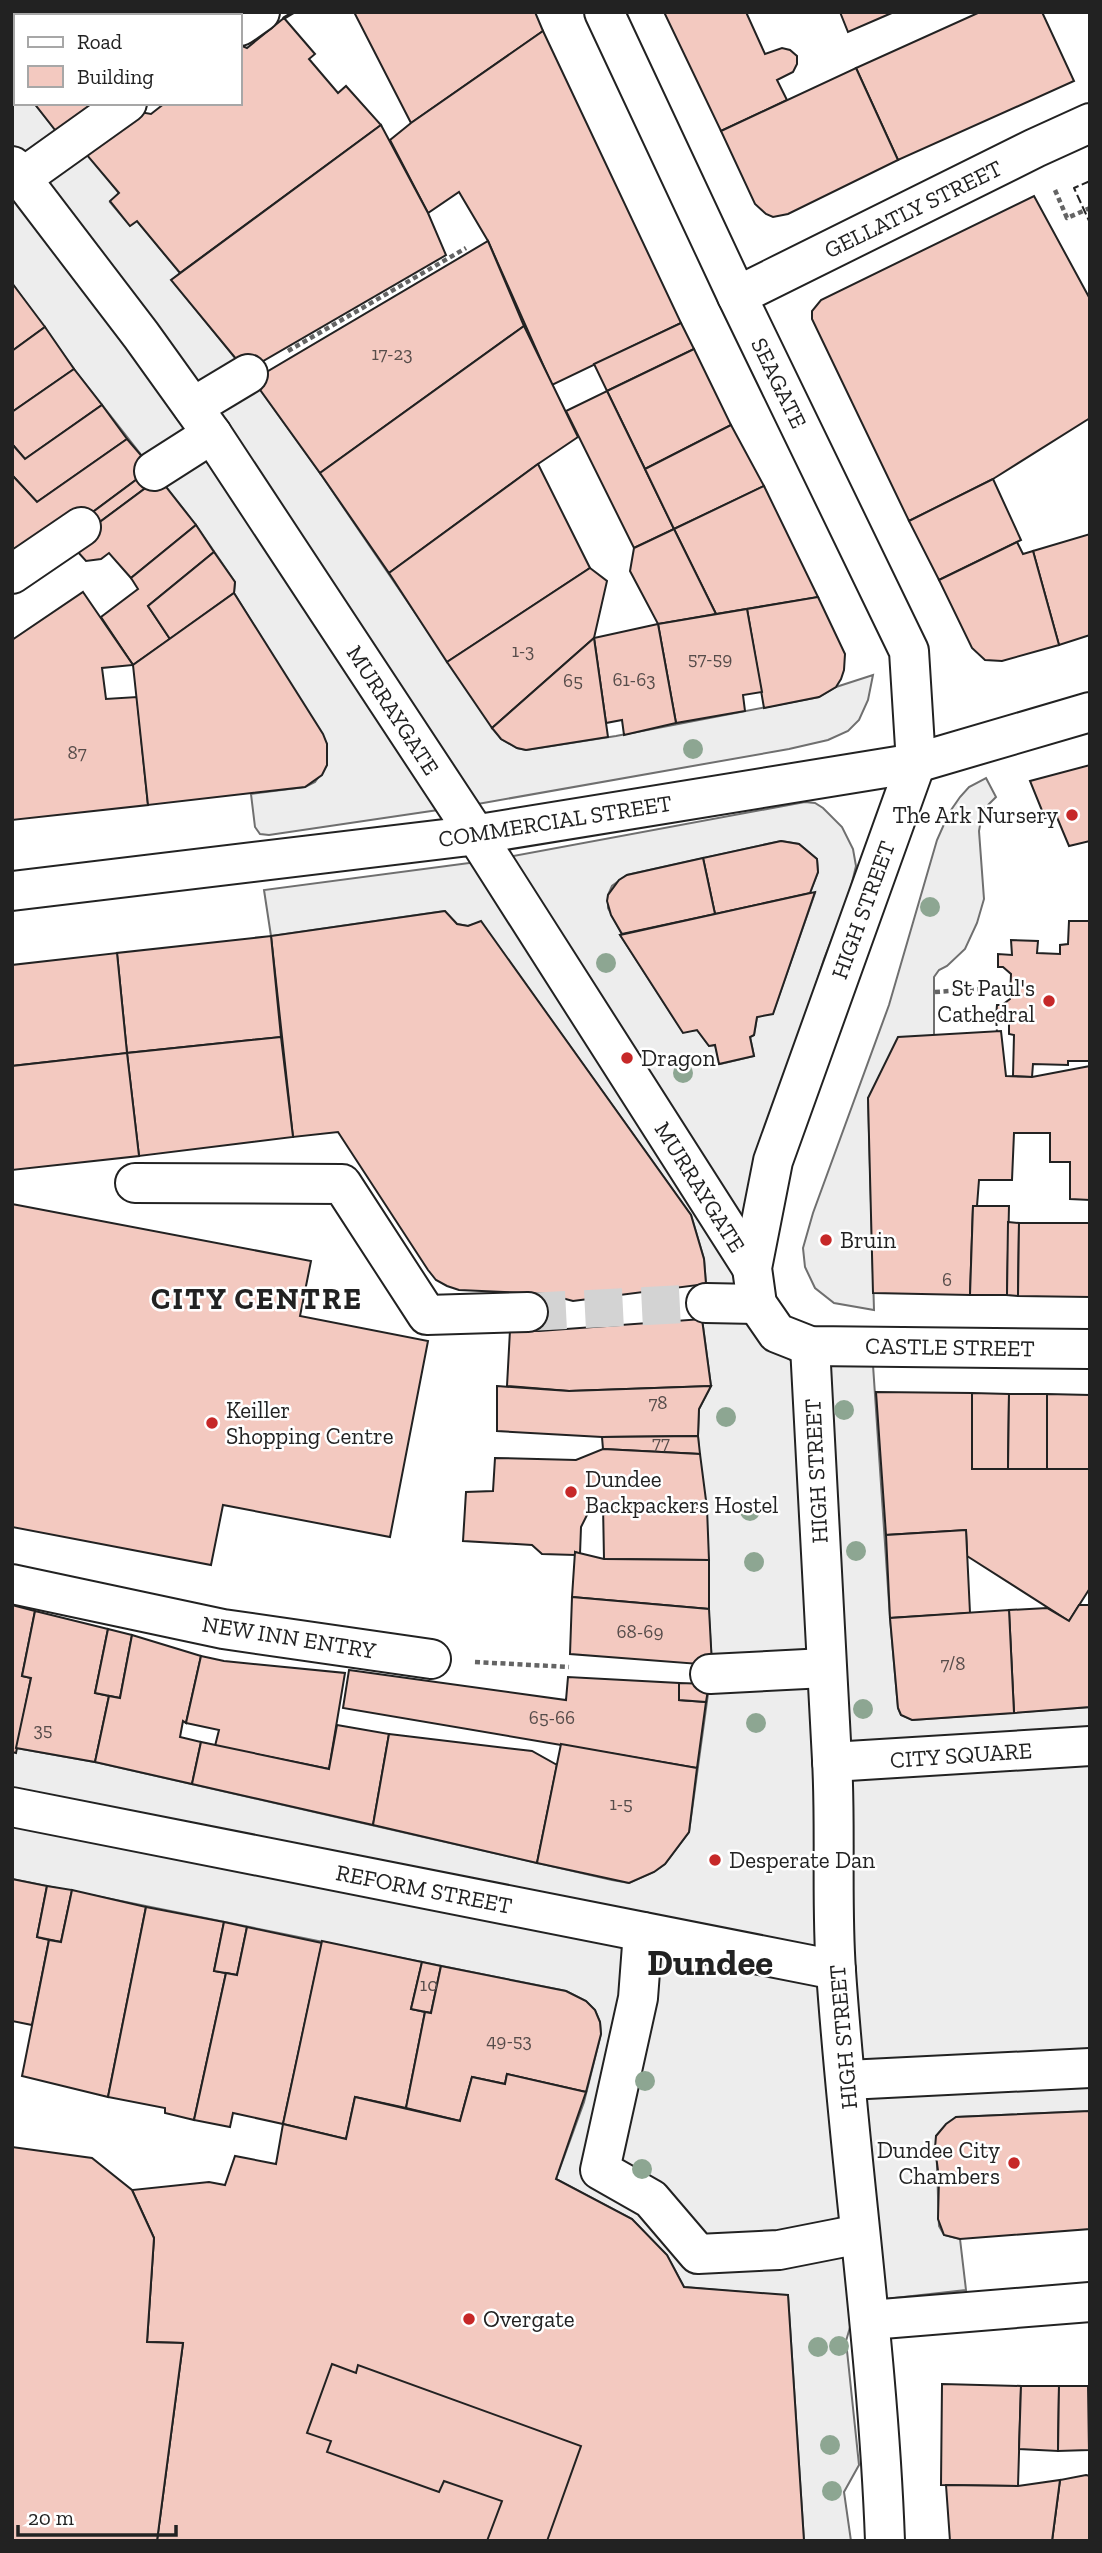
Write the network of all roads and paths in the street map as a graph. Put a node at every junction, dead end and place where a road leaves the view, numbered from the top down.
1 (260, 12) edge
2 (604, 12) edge
3 (242, 25) edge
4 (124, 105) edge
5 (1090, 123) edge
6 (17, 172) edge
7 (466, 248) dead end
8 (737, 296) junction
9 (248, 374) joint
10 (202, 421) junction
11 (154, 471) dead end
12 (81, 527) dead end
13 (12, 575) edge
14 (1090, 712) edge
15 (916, 763) junction
16 (476, 835) junction
17 (12, 891) edge
18 (1011, 987) dead end
19 (935, 992) dead end
20 (135, 1184) dead end
21 (754, 1286) junction
22 (706, 1303) tunnel mouth
23 (527, 1312) tunnel mouth
24 (810, 1346) junction
25 (1090, 1349) edge
26 (12, 1584) edge
27 (431, 1659) joint
28 (569, 1667) dead end
29 (825, 1668) junction
30 (710, 1674) dead end
31 (1090, 1746) edge
32 (832, 1762) junction
33 (12, 1807) edge
34 (643, 1932) junction
35 (836, 1970) junction
36 (1090, 2068) edge
37 (847, 2080) junction
38 (860, 2234) junction
39 (1090, 2302) edge
40 (870, 2320) junction
41 (886, 2541) edge

1 - 3 street
2 - 8 street, SEAGATE
4 - 6 street
5 - 8 street, GELLATLY STREET
6 - 10 street, MURRAYGATE
7 - 9 path
8 - 15 street, SEAGATE
9 - 10 street
10 - 11 street
10 - 16 street, MURRAYGATE
12 - 13 street
14 - 15 street, COMMERCIAL STREET
15 - 16 street, COMMERCIAL STREET
15 - 21 street, HIGH STREET
16 - 17 street, COMMERCIAL STREET
16 - 21 street, MURRAYGATE
18 - 19 path
20 - 23 street
21 - 22 street
21 - 24 street
24 - 25 street, CASTLE STREET
24 - 29 street, HIGH STREET
26 - 27 street, NEW INN ENTRY
27 - 28 path
29 - 30 street
29 - 32 street, HIGH STREET
31 - 32 street, CITY SQUARE
32 - 35 street, HIGH STREET
33 - 34 street, REFORM STREET
34 - 35 street, REFORM STREET
34 - 38 street
35 - 37 street, HIGH STREET
36 - 37 street
37 - 38 street, HIGH STREET
38 - 40 street, HIGH STREET
39 - 40 street
40 - 41 street, HIGH STREET

